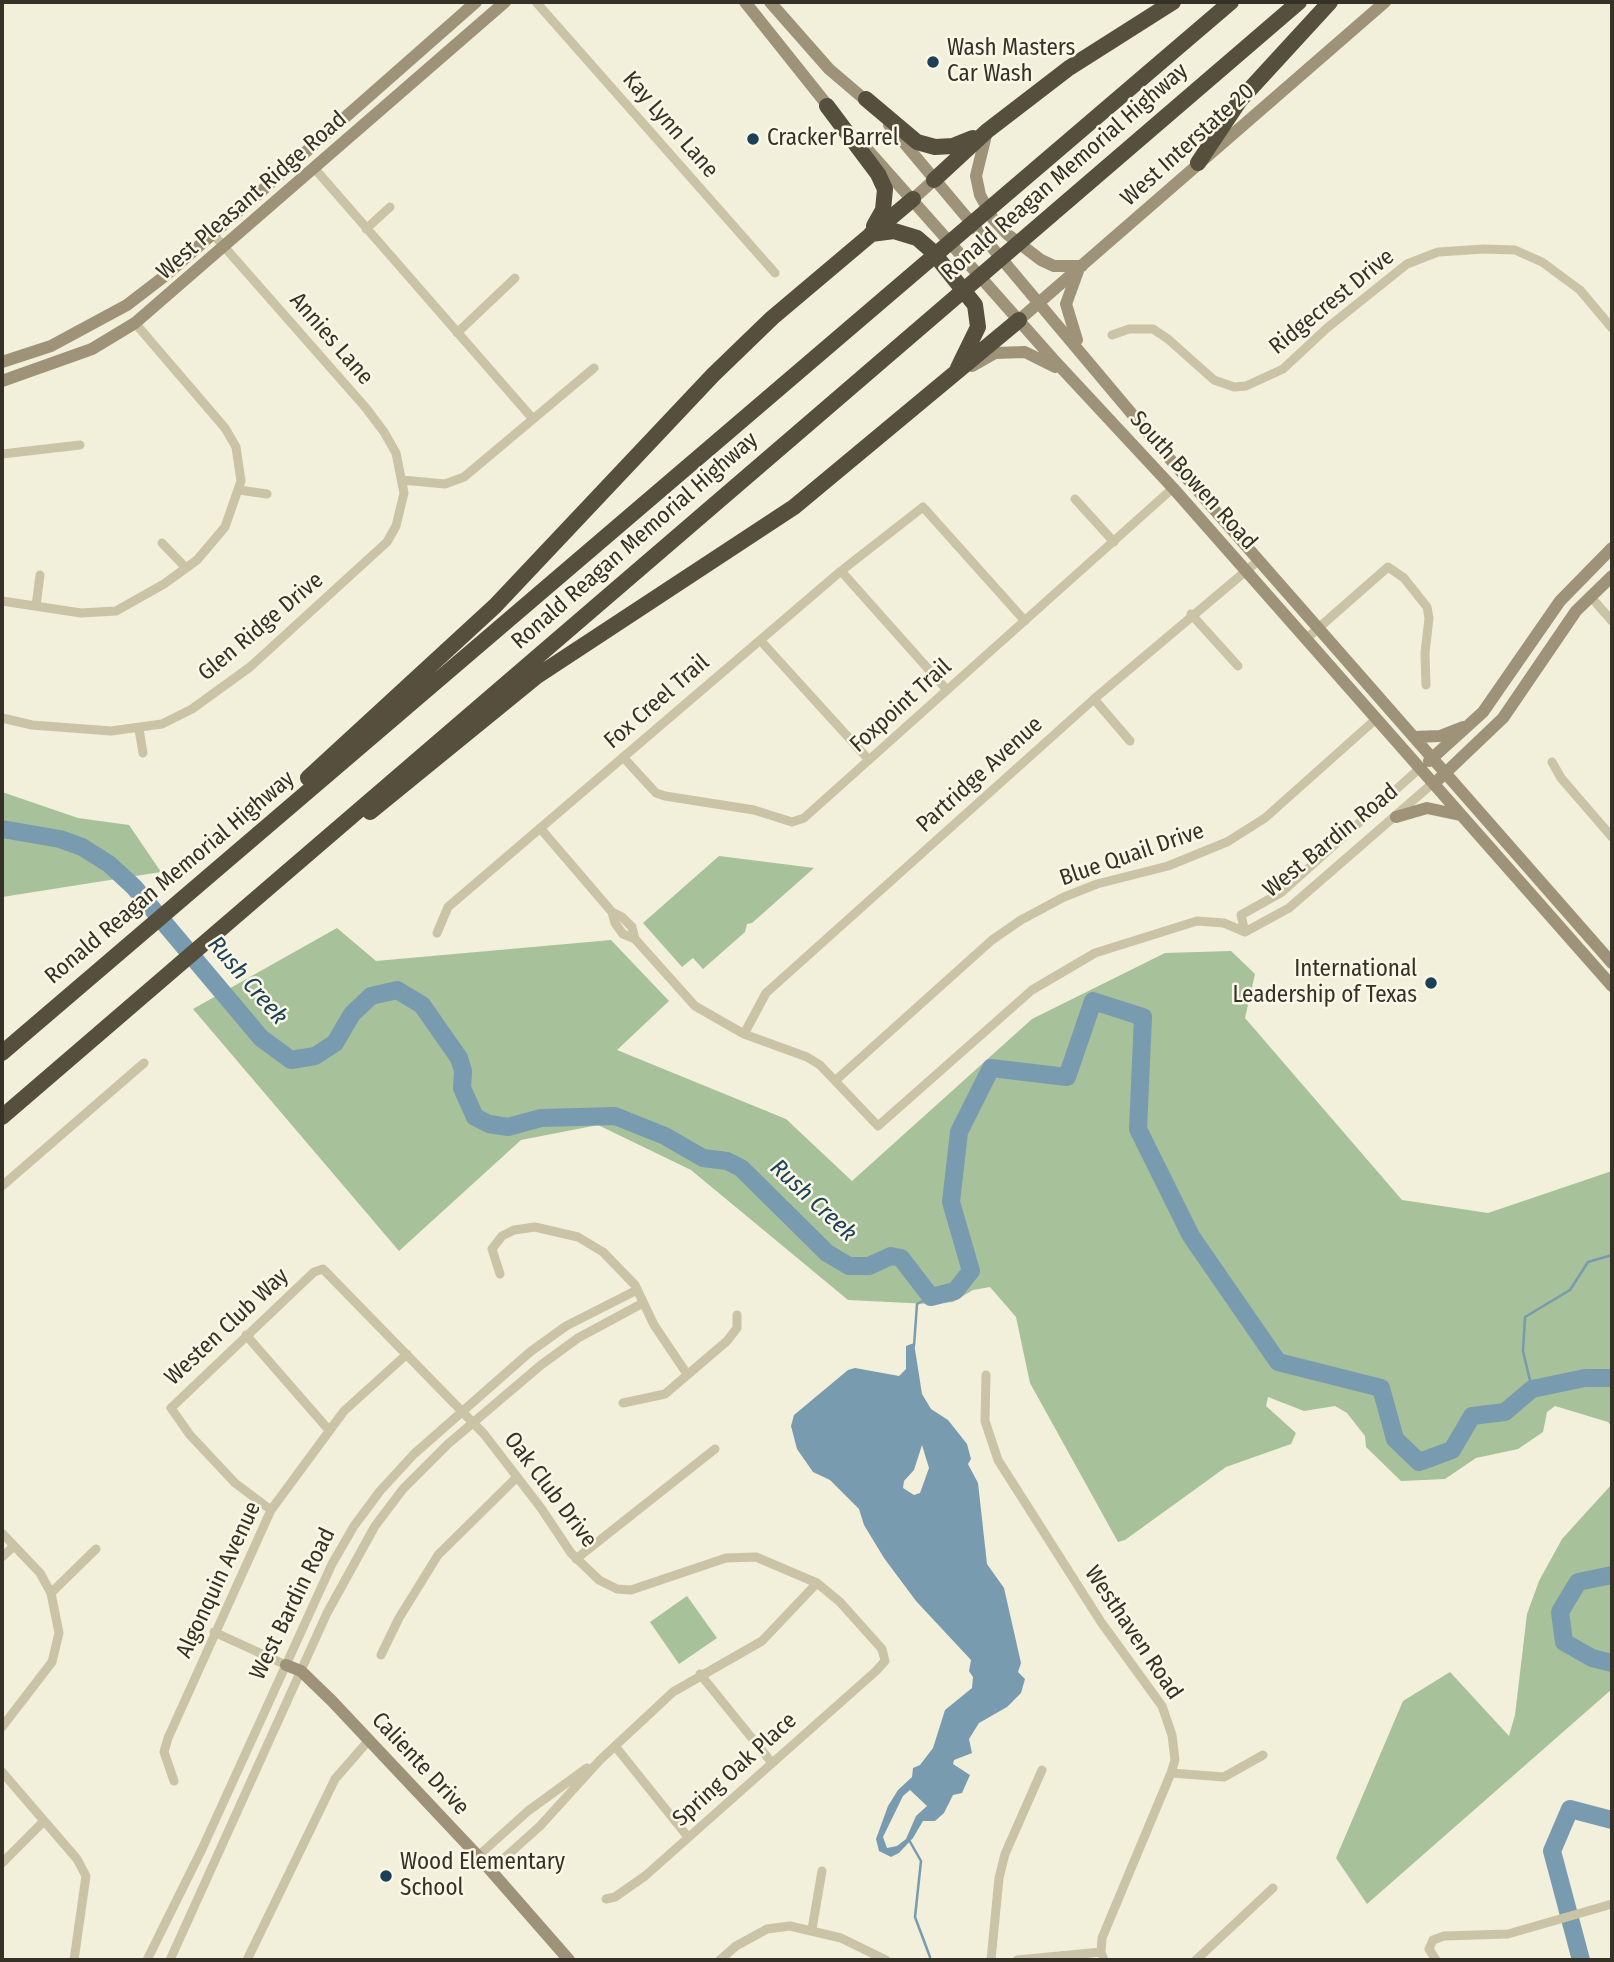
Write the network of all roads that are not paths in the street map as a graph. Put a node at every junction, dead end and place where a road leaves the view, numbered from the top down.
1 (476, 2) edge
2 (505, 2) edge
3 (537, 2) edge
4 (745, 2) edge
5 (767, 2) edge
6 (1173, 2) edge
7 (1231, 2) edge
8 (1298, 2) edge
9 (1330, 2) edge
10 (1385, 2) edge
11 (755, 14) junction
12 (866, 99) junction
13 (828, 106) junction
14 (987, 131) junction
15 (1198, 163) junction
16 (315, 169) junction
17 (934, 180) junction
18 (913, 199) junction
19 (390, 207) dead end
20 (366, 229) junction
21 (213, 234) junction
22 (871, 234) junction
23 (225, 247) junction
24 (852, 249) junction
25 (1081, 267) junction
26 (775, 273) dead end
27 (514, 278) dead end
28 (1040, 302) junction
29 (1019, 320) junction
30 (135, 323) junction
31 (1612, 328) edge
32 (457, 333) junction
33 (1112, 335) dead end
34 (1083, 353) junction
35 (2, 362) edge
36 (594, 368) dead end
37 (956, 374) junction
38 (1067, 375) junction
39 (2, 381) edge
40 (533, 419) junction
41 (80, 445) dead end
42 (2, 454) edge
43 (402, 480) junction
44 (1173, 488) junction
45 (239, 490) junction
46 (268, 494) dead end
47 (1075, 499) dead end
48 (1114, 542) junction
49 (162, 543) dead end
50 (1612, 548) edge
51 (1259, 559) junction
52 (186, 568) junction
53 (841, 571) junction
54 (1246, 571) junction
55 (40, 575) dead end
56 (1612, 576) edge
57 (1590, 596) junction
58 (2, 601) edge
59 (36, 606) junction
60 (1191, 614) junction
61 (1025, 621) junction
62 (1612, 621) edge
63 (1319, 628) junction
64 (1306, 639) junction
65 (760, 640) junction
66 (1238, 666) dead end
67 (1426, 685) dead end
68 (947, 690) junction
69 (1094, 699) junction
70 (2, 718) edge
71 (1376, 719) junction
72 (1475, 720) junction
73 (139, 729) junction
74 (1415, 737) junction
75 (1130, 741) dead end
76 (143, 753) dead end
77 (623, 757) junction
78 (1433, 757) junction
79 (870, 760) junction
80 (1552, 762) dead end
81 (1420, 768) junction
82 (1445, 773) junction
83 (1433, 783) junction
84 (1396, 817) junction
85 (1463, 817) junction
86 (540, 828) junction
87 (1612, 837) edge
88 (227, 859) junction
89 (294, 867) junction
90 (1245, 932) junction
91 (437, 933) dead end
92 (1612, 964) edge
93 (1602, 974) junction
94 (1612, 986) edge
95 (49, 1011) junction
96 (744, 1034) junction
97 (2, 1046) edge
98 (2, 1053) edge
99 (144, 1063) dead end
100 (836, 1080) junction
101 (2, 1118) edge
102 (2, 1186) edge
103 (326, 1271) joint
104 (500, 1274) dead end
105 (637, 1290) junction
106 (643, 1304) junction
107 (737, 1315) dead end
108 (246, 1335) junction
109 (407, 1354) junction
110 (687, 1374) junction
111 (986, 1375) dead end
112 (623, 1403) dead end
113 (461, 1411) junction
114 (472, 1423) junction
115 (328, 1430) junction
116 (715, 1449) dead end
117 (517, 1477) junction
118 (271, 1510) junction
119 (2, 1533) edge
120 (14, 1546) junction
121 (96, 1549) dead end
122 (2, 1557) edge
123 (576, 1559) junction
124 (817, 1583) junction
125 (51, 1592) junction
126 (214, 1632) junction
127 (381, 1655) dead end
128 (886, 1661) joint
129 (286, 1665) junction
130 (301, 1671) junction
131 (700, 1674) junction
132 (2, 1727) edge
133 (369, 1740) junction
134 (615, 1746) junction
135 (1263, 1755) dead end
136 (600, 1760) junction
137 (772, 1763) junction
138 (1042, 1770) dead end
139 (2, 1772) edge
140 (1171, 1773) junction
141 (174, 1781) dead end
142 (43, 1822) junction
143 (688, 1837) junction
144 (478, 1856) junction
145 (2, 1863) edge
146 (491, 1870) junction
147 (822, 1871) dead end
148 (1273, 1888) dead end
149 (606, 1899) dead end
150 (1612, 1904) edge
151 (812, 1929) junction
152 (1103, 1956) edge
153 (74, 1960) edge
154 (147, 1960) edge
155 (170, 1960) edge
156 (247, 1960) edge
157 (569, 1960) edge
158 (720, 1960) edge
159 (886, 1960) edge
160 (991, 1960) edge
161 (1017, 1960) edge
162 (1196, 1960) edge
163 (1436, 1960) edge

1 - 21 main road, West Pleasant Ridge Road
2 - 16 main road, West Pleasant Ridge Road
3 - 26 street, Kay Lynn Lane
4 - 11 main road, South Bowen Road
5 - 11 main road
5 - 12 main road, South Bowen Road
6 - 14 highway
7 - 88 highway, Ronald Reagan Memorial Highway
8 - 89 highway, Ronald Reagan Memorial Highway
9 - 15 highway
10 - 15 main road, West Interstate 20
11 - 13 main road, South Bowen Road
12 - 14 highway
12 - 17 main road, South Bowen Road
13 - 18 main road, South Bowen Road
13 - 24 highway
14 - 17 highway
14 - 25 main road
15 - 25 main road, West Interstate 20
16 - 20 street
16 - 23 main road, West Pleasant Ridge Road
17 - 18 main road
17 - 28 main road, South Bowen Road
18 - 22 highway
18 - 29 main road, South Bowen Road
19 - 20 street
20 - 32 street
21 - 23 street, Annies Lane
21 - 35 main road, West Pleasant Ridge Road
22 - 24 highway
22 - 37 highway
23 - 30 main road, West Pleasant Ridge Road
23 - 43 street, Annies Lane
24 - 88 highway
25 - 28 main road, West Interstate 20
25 - 34 main road
27 - 32 street
28 - 29 main road, West Interstate 20
28 - 34 main road, South Bowen Road
29 - 37 highway
29 - 38 main road, South Bowen Road
30 - 39 main road, West Pleasant Ridge Road
30 - 45 street
31 - 33 street, Ridgecrest Drive
32 - 40 street
34 - 51 main road, South Bowen Road
36 - 40 street
37 - 38 main road
37 - 89 highway
38 - 44 main road, South Bowen Road
40 - 43 street
41 - 42 street
43 - 73 street, Glen Ridge Drive
44 - 48 street, Foxpoint Trail
44 - 54 main road, South Bowen Road
45 - 46 street
45 - 52 street
47 - 48 street
48 - 61 street, Foxpoint Trail
49 - 52 street
50 - 72 main road, West Bardin Road
51 - 54 street, Partridge Avenue
51 - 63 main road, South Bowen Road
52 - 59 street
53 - 61 street, Fox Creel Trail
53 - 65 street, Fox Creel Trail
53 - 68 street
54 - 60 street, Partridge Avenue
54 - 64 main road, South Bowen Road
55 - 59 street
56 - 57 main road, West Bardin Road
57 - 62 street
57 - 82 main road, West Bardin Road
58 - 59 street
60 - 66 street
60 - 69 street, Partridge Avenue
61 - 68 street, Foxpoint Trail
63 - 64 street
63 - 67 street
63 - 74 main road, South Bowen Road
64 - 71 main road, South Bowen Road
65 - 77 street, Fox Creel Trail
65 - 79 street
68 - 79 street, Foxpoint Trail
69 - 75 street
69 - 96 street, Partridge Avenue
70 - 73 street, Glen Ridge Drive
71 - 81 main road, South Bowen Road
71 - 100 street, Blue Quail Drive
72 - 74 main road
72 - 78 main road, West Bardin Road
73 - 76 street
74 - 78 main road, South Bowen Road
77 - 79 street, Foxpoint Trail
77 - 86 street, Fox Creel Trail
78 - 81 main road, West Bardin Road
78 - 82 main road, South Bowen Road
80 - 87 street
81 - 83 main road, South Bowen Road
81 - 90 street, West Bardin Road
82 - 83 main road, West Bardin Road
82 - 92 main road, South Bowen Road
83 - 84 street, West Bardin Road
83 - 85 main road, South Bowen Road
84 - 85 main road
84 - 90 street, West Bardin Road
85 - 93 main road, South Bowen Road
86 - 91 street, Fox Creel Trail
86 - 96 street
88 - 95 highway, Ronald Reagan Memorial Highway
89 - 101 highway, Ronald Reagan Memorial Highway
90 - 100 street
92 - 93 street
93 - 94 main road, South Bowen Road
95 - 97 highway
95 - 98 highway, Ronald Reagan Memorial Highway
96 - 100 street
99 - 102 street
103 - 108 street, Westen Club Way
103 - 109 street, Oak Club Drive
104 - 105 street
105 - 106 street
105 - 113 street, West Bardin Road
106 - 110 street
106 - 114 street, West Bardin Road
107 - 110 street
108 - 115 street
108 - 118 street, Westen Club Way
109 - 113 street, Oak Club Drive
109 - 115 street, Algonquin Avenue
110 - 112 street
111 - 140 street, Westhaven Road
113 - 114 street, Oak Club Drive
113 - 129 street, West Bardin Road
114 - 117 street, Oak Club Drive
114 - 130 street, West Bardin Road
115 - 118 street, Algonquin Avenue
116 - 123 street
117 - 123 street, Oak Club Drive
117 - 127 street
118 - 126 street, Algonquin Avenue
119 - 120 street
120 - 122 street
120 - 125 street
121 - 125 street
123 - 124 street, Oak Club Drive
124 - 128 street, Oak Club Drive
124 - 131 street
125 - 132 street
126 - 129 street, Caliente Drive
126 - 141 street, Algonquin Avenue
128 - 137 street, Spring Oak Place
129 - 130 main road, Caliente Drive
129 - 154 street, West Bardin Road
130 - 133 main road, Caliente Drive
130 - 155 street, West Bardin Road
131 - 134 street
131 - 137 street
133 - 144 main road, Caliente Drive
133 - 156 street
134 - 136 street
134 - 143 street
135 - 140 street
136 - 144 street
136 - 146 street
137 - 143 street, Spring Oak Place
138 - 160 street
139 - 142 street
140 - 152 street, Westhaven Road
142 - 145 street
142 - 153 street
143 - 149 street, Spring Oak Place
144 - 146 main road, Caliente Drive
146 - 157 main road, Caliente Drive
147 - 151 street
148 - 162 street
150 - 163 street
151 - 158 street
151 - 159 street
152 - 161 street

